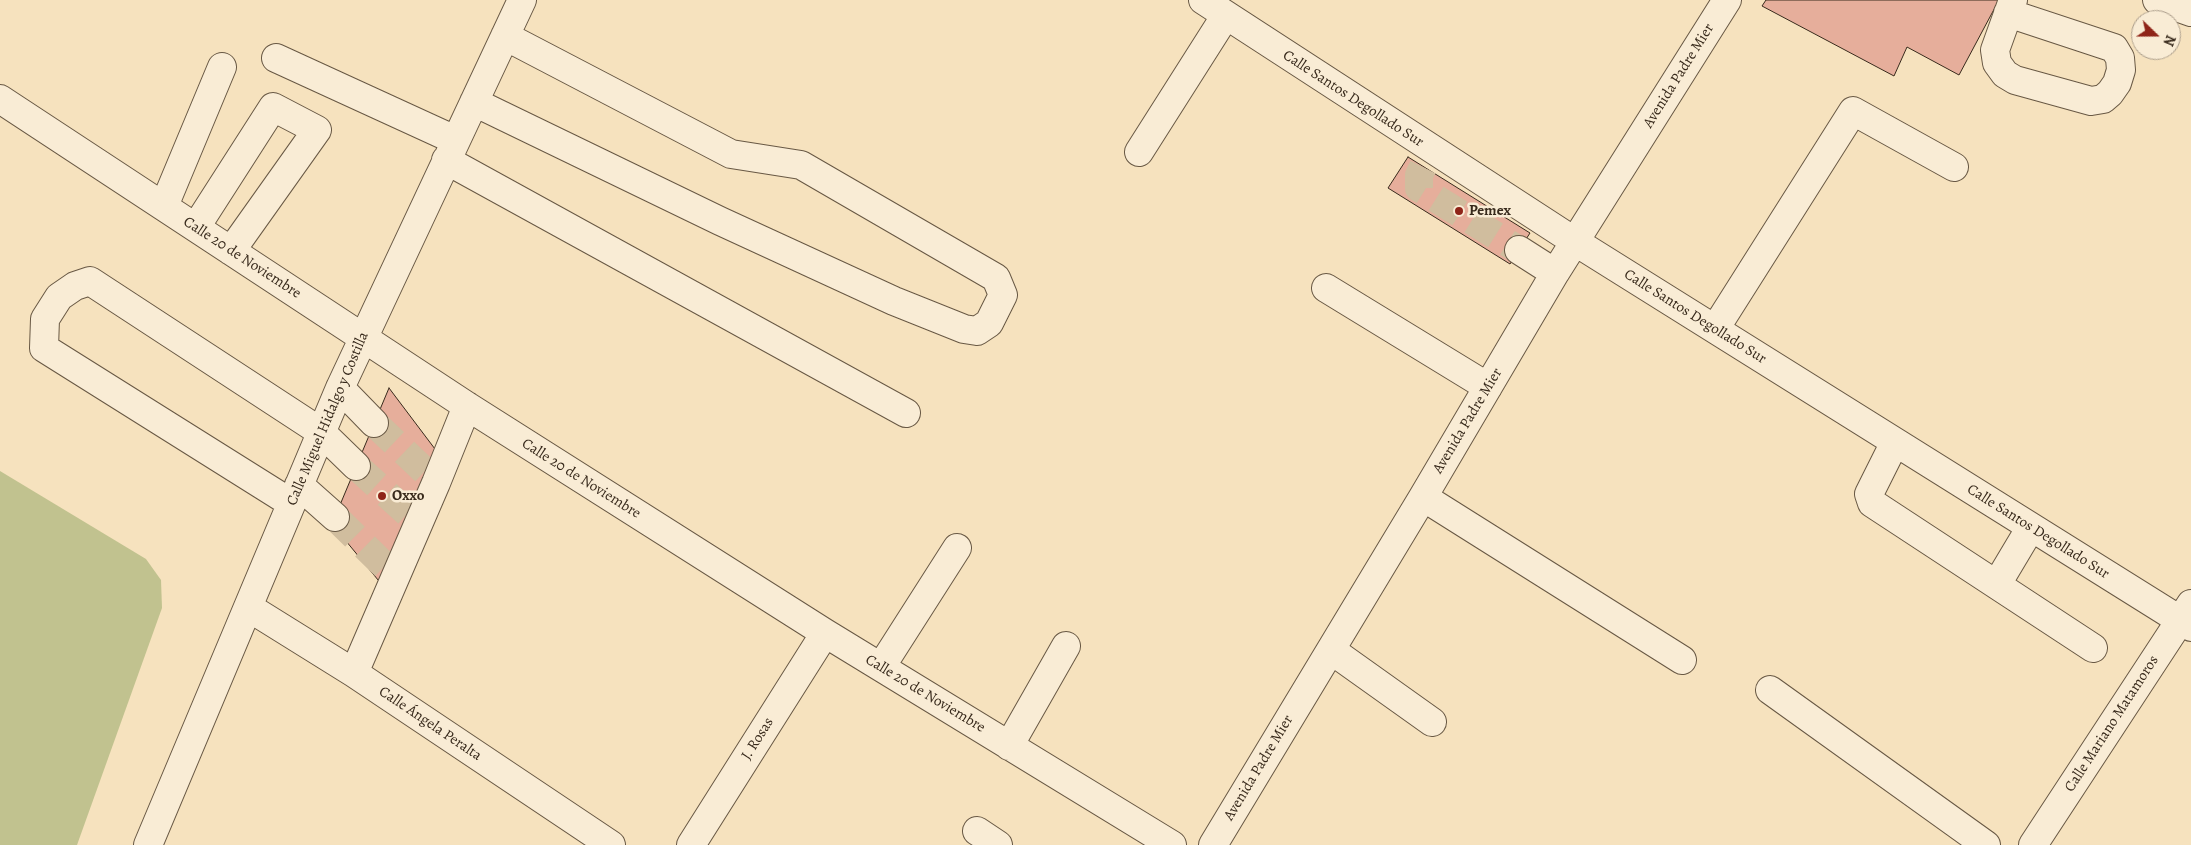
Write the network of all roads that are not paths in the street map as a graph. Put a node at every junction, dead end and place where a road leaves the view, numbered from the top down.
1 (522, 0) edge
2 (1203, 0) edge
3 (1727, 0) edge
4 (2157, 0) edge
5 (2191, 12) edge
6 (1226, 15) junction
7 (506, 36) junction
8 (276, 58) dead end
9 (222, 67) dead end
10 (0, 99) edge
11 (474, 102) junction
12 (451, 150) junction
13 (1140, 152) dead end
14 (1954, 167) dead end
15 (164, 206) junction
16 (196, 227) junction
17 (1574, 241) junction
18 (1519, 250) tunnel mouth
19 (232, 251) junction
20 (1554, 273) junction
21 (1326, 288) dead end
22 (1716, 330) junction
23 (363, 337) junction
24 (1488, 387) junction
25 (340, 388) junction
26 (466, 406) junction
27 (906, 413) dead end
28 (374, 423) tunnel mouth
29 (321, 432) junction
30 (1895, 442) junction
31 (356, 466) tunnel mouth
32 (295, 494) junction
33 (1423, 497) junction
34 (335, 517) tunnel mouth
35 (2031, 527) junction
36 (957, 548) dead end
37 (1997, 584) junction
38 (248, 607) junction
39 (2187, 617) edge
40 (825, 633) junction
41 (1066, 646) dead end
42 (2093, 648) dead end
43 (1331, 650) junction
44 (1682, 660) dead end
45 (881, 667) junction
46 (354, 673) junction
47 (1770, 690) dead end
48 (1432, 722) dead end
49 (1009, 746) junction
50 (148, 845) edge
51 (610, 845) edge
52 (691, 845) edge
53 (1172, 845) edge
54 (1212, 845) edge
55 (1986, 845) edge
56 (2032, 845) edge

1 - 7 street, Calle Miguel Hidalgo y Costilla
2 - 6 street, Calle Santos Degollado Sur
3 - 17 street, Avenida Padre Mier
4 - 5 street
6 - 13 street
6 - 17 street, Calle Santos Degollado Sur
7 - 11 street, Calle Miguel Hidalgo y Costilla
7 - 11 street
8 - 12 street
9 - 15 street
10 - 15 street, Calle 20 de Noviembre
11 - 12 street, Calle Miguel Hidalgo y Costilla
12 - 23 street, Calle Miguel Hidalgo y Costilla
12 - 27 street
14 - 22 street
15 - 16 street, Calle 20 de Noviembre
16 - 19 street, Calle 20 de Noviembre
16 - 19 street
17 - 20 street, Avenida Padre Mier
17 - 22 street, Calle Santos Degollado Sur
18 - 20 street
19 - 23 street, Calle 20 de Noviembre
20 - 24 street, Avenida Padre Mier
21 - 24 street
22 - 30 street, Calle Santos Degollado Sur
23 - 25 street, Calle Miguel Hidalgo y Costilla
23 - 26 street, Calle 20 de Noviembre
24 - 33 street, Avenida Padre Mier
25 - 28 street
25 - 29 street, Calle Miguel Hidalgo y Costilla
26 - 40 street, Calle 20 de Noviembre
26 - 46 street
29 - 31 street
29 - 32 street, Calle Miguel Hidalgo y Costilla
29 - 32 street
30 - 35 street, Calle Santos Degollado Sur
30 - 37 street
32 - 34 street
32 - 38 street, Calle Miguel Hidalgo y Costilla
33 - 43 street, Avenida Padre Mier
33 - 44 street
35 - 37 street
35 - 39 street, Calle Santos Degollado Sur
36 - 45 street
37 - 42 street
38 - 46 street, Calle Ángela Peralta
38 - 50 street, Calle Miguel Hidalgo y Costilla
39 - 56 street, Calle Mariano Matamoros
40 - 45 street, Calle 20 de Noviembre
40 - 52 street, J. Rosas
41 - 49 street
43 - 48 street
43 - 54 street, Avenida Padre Mier
45 - 49 street, Calle 20 de Noviembre
46 - 51 street, Calle Ángela Peralta
47 - 55 street
49 - 53 street, Calle 20 de Noviembre

